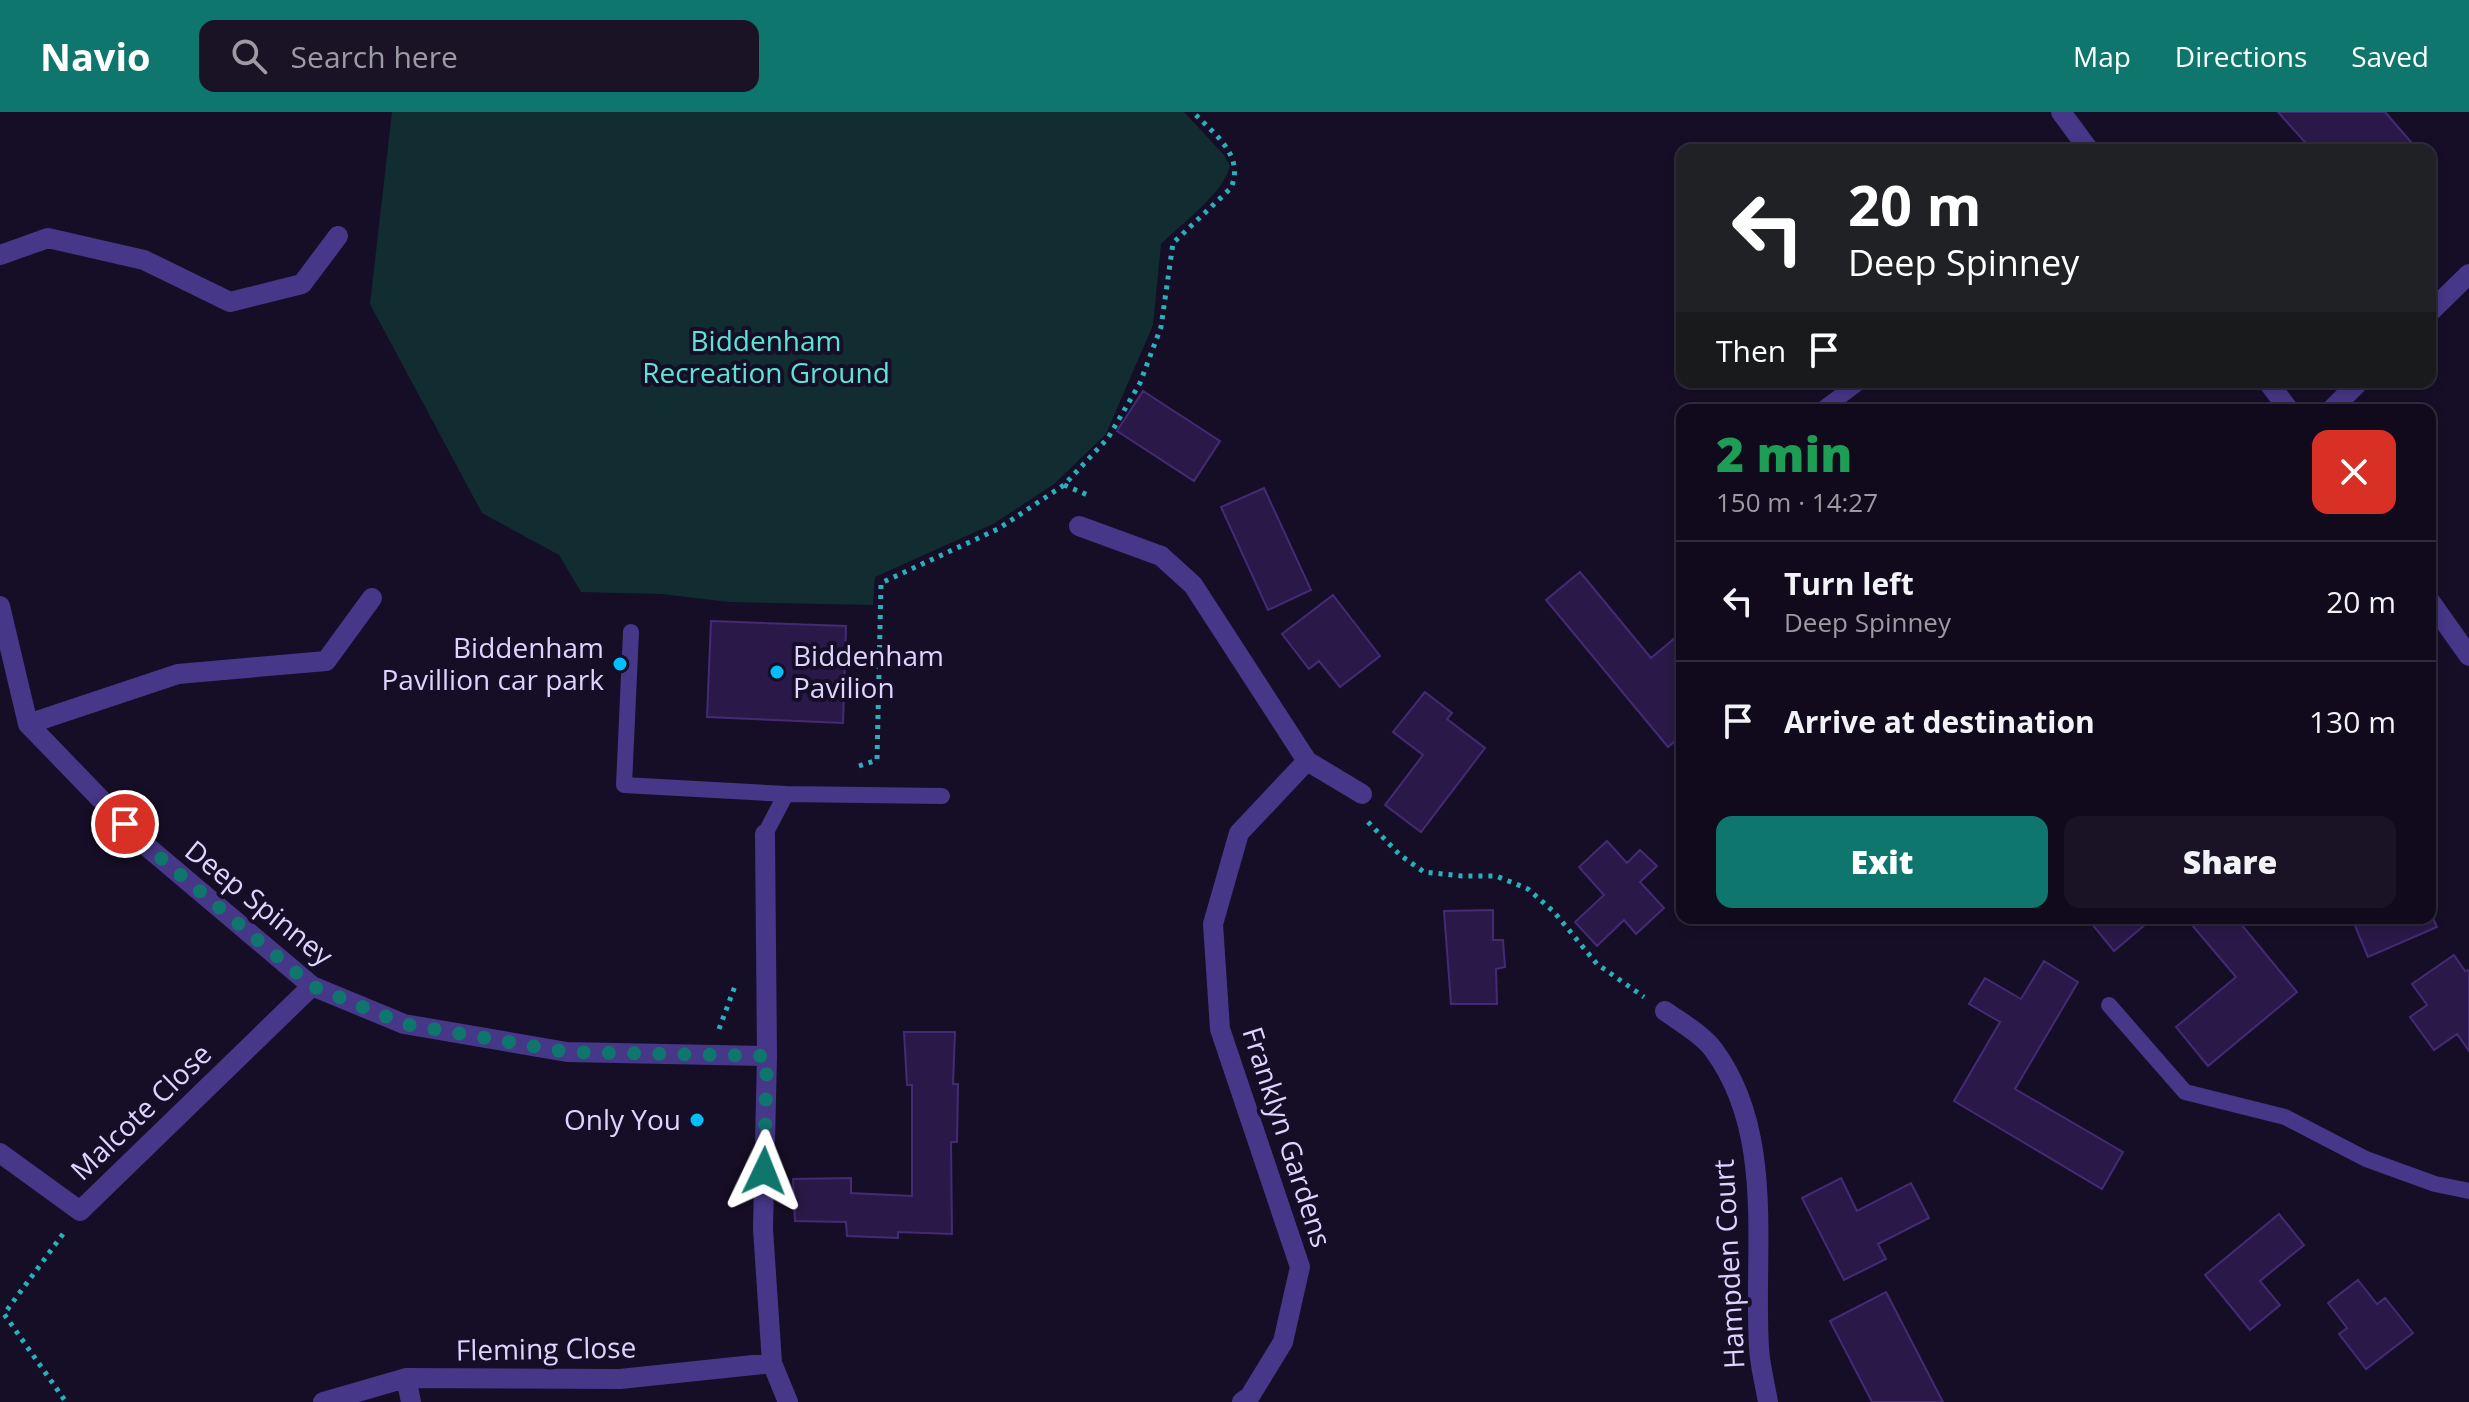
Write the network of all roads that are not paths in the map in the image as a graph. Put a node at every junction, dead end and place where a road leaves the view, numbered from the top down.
1 (2061, 112) edge
2 (2085, 144) edge
3 (338, 236) dead end
4 (0, 255) edge
5 (2469, 274) edge
6 (2436, 306) edge
7 (1851, 388) edge
8 (2353, 388) edge
9 (1830, 404) edge
10 (2337, 404) edge
11 (1079, 526) dead end
12 (372, 598) dead end
13 (0, 606) edge
14 (2436, 609) edge
15 (631, 632) dead end
16 (2469, 656) edge
17 (28, 724) junction
18 (1307, 761) junction
19 (786, 794) junction
20 (1362, 794) road end
21 (942, 796) dead end
22 (765, 834) joint
23 (312, 986) junction
24 (2109, 1005) dead end
25 (1665, 1011) road end
26 (767, 1056) junction
27 (0, 1153) edge
28 (2469, 1191) edge
29 (772, 1363) junction
30 (406, 1378) junction
31 (323, 1402) edge
32 (411, 1402) edge
33 (788, 1402) edge
34 (1242, 1402) edge
35 (1768, 1402) edge

1 - 2 street
3 - 4 street
5 - 6 street
7 - 9 lane
8 - 10 street
11 - 18 street
12 - 17 street
13 - 17 street
14 - 16 street
15 - 19 lane
17 - 23 street, Deep Spinney
18 - 20 street
18 - 34 street, Franklyn Gardens
19 - 21 lane
19 - 22 lane
22 - 26 street
23 - 26 street, Deep Spinney
23 - 27 street, Malcote Close
24 - 28 lane
25 - 35 street, Hampden Court
26 - 29 street
29 - 30 street, Fleming Close
29 - 33 street
30 - 31 street, Fleming Close
30 - 32 street

